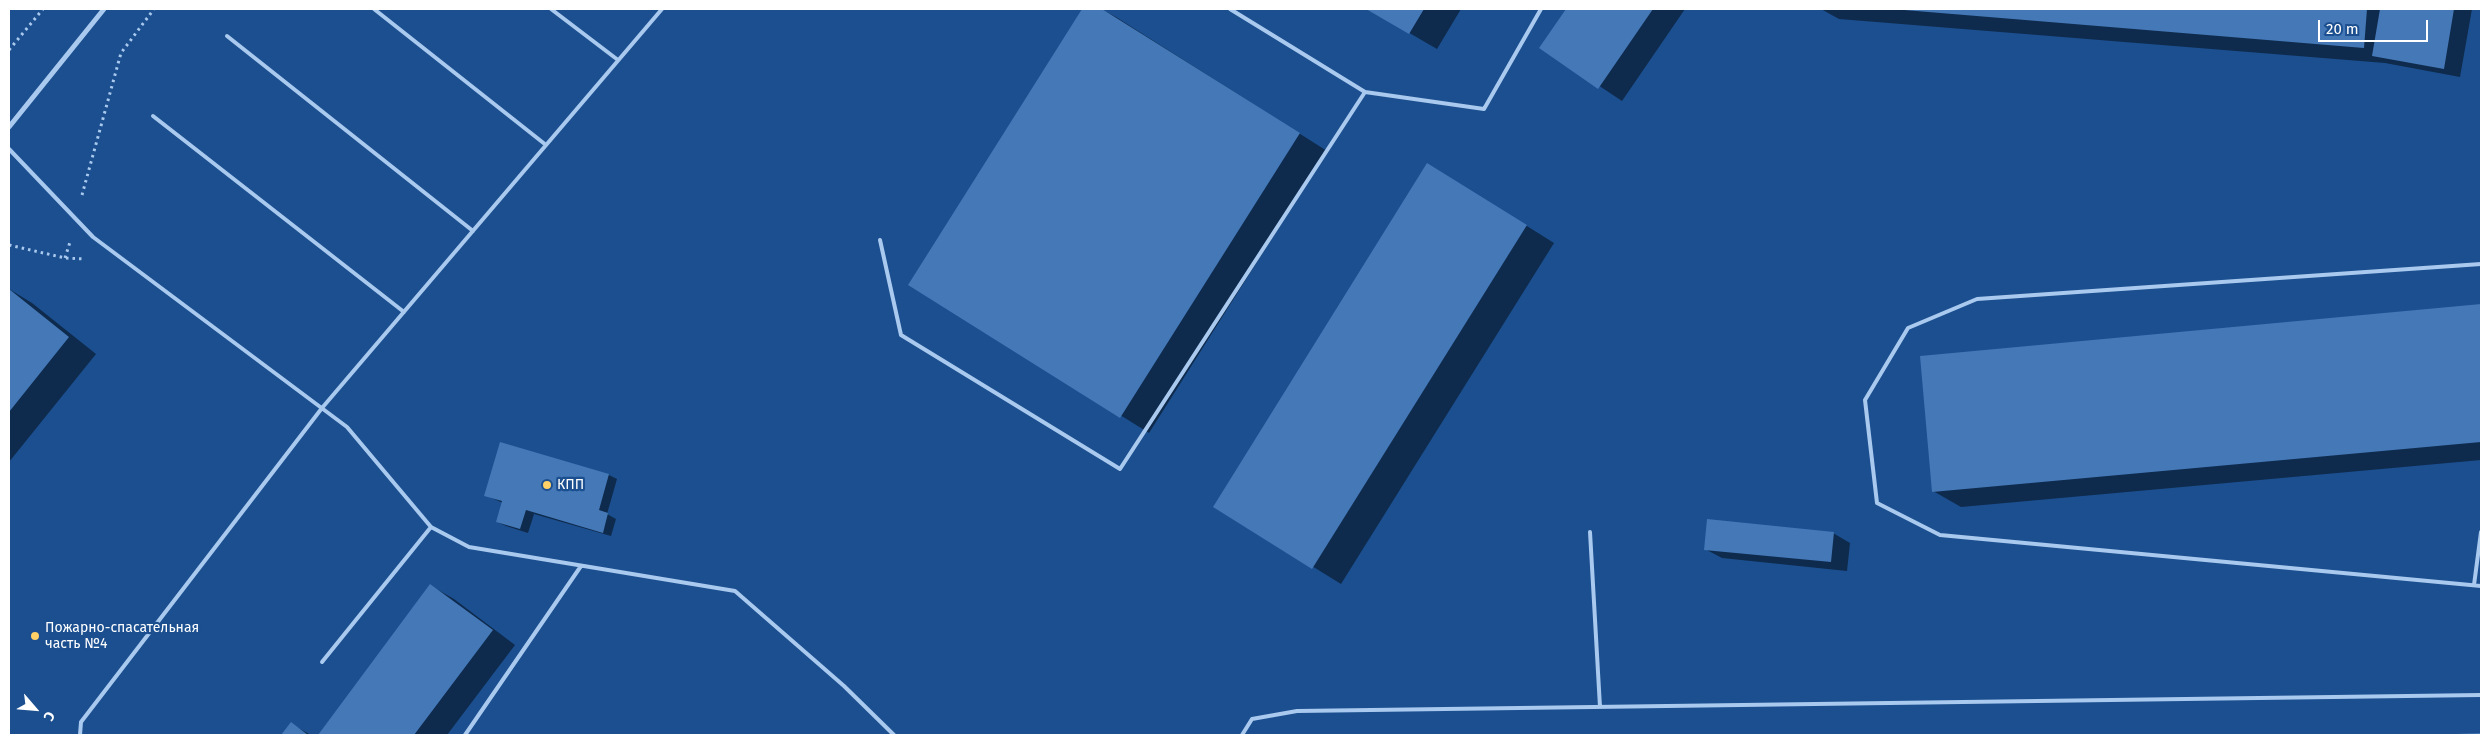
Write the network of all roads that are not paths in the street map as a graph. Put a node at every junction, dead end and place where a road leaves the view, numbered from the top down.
1 (104, 9) edge
2 (374, 9) edge
3 (551, 9) edge
4 (662, 9) edge
5 (1230, 9) edge
6 (1541, 9) edge
7 (227, 36) dead end
8 (618, 60) junction
9 (1366, 92) junction
10 (153, 116) dead end
11 (9, 127) edge
12 (546, 145) junction
13 (9, 149) edge
14 (473, 231) junction
15 (880, 240) dead end
16 (2481, 264) edge
17 (404, 312) junction
18 (322, 408) junction
19 (432, 527) junction
20 (1590, 532) dead end
21 (2481, 532) edge
22 (581, 566) junction
23 (2474, 585) junction
24 (2481, 586) edge
25 (322, 662) dead end
26 (2481, 695) edge
27 (1600, 707) junction
28 (80, 735) edge
29 (465, 735) edge
30 (894, 735) edge
31 (1242, 735) edge

1 - 11 street
2 - 12 lane
3 - 8 lane
4 - 8 lane
5 - 9 lane
6 - 9 lane
7 - 14 lane
8 - 12 lane
9 - 15 lane
10 - 17 lane
12 - 14 lane
13 - 18 lane
14 - 17 lane
16 - 23 lane
17 - 18 lane
18 - 19 lane
18 - 28 lane
19 - 22 lane
19 - 25 lane
20 - 27 lane
21 - 23 lane
22 - 29 lane
22 - 30 lane
23 - 24 lane
26 - 27 lane
27 - 31 lane

